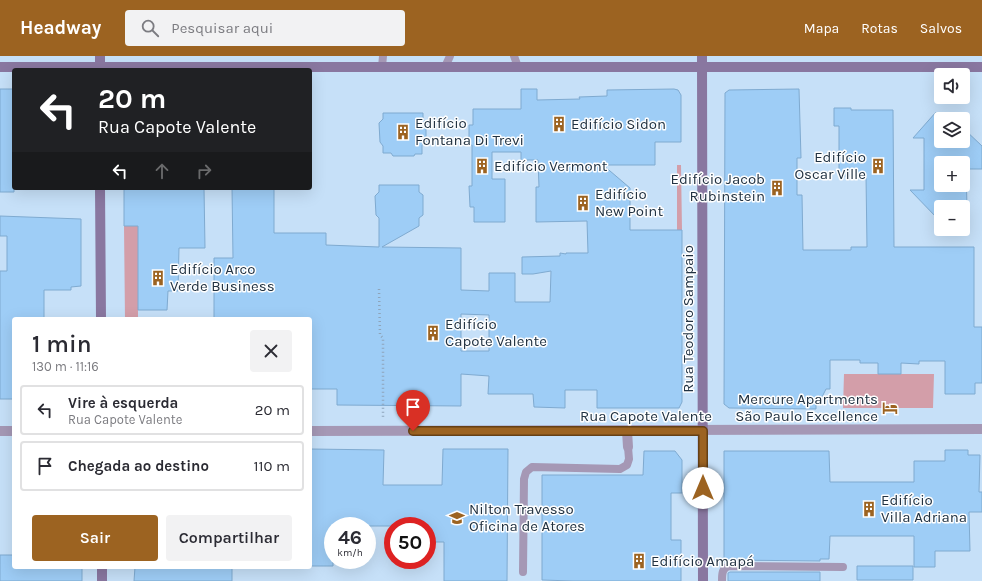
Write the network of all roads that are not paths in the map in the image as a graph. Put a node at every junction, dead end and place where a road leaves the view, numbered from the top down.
1 (100, 56) edge
2 (383, 56) edge
3 (450, 56) edge
4 (514, 56) edge
5 (702, 56) edge
6 (0, 67) edge
7 (382, 67) junction
8 (445, 67) junction
9 (518, 67) junction
10 (702, 67) junction
11 (982, 67) edge
12 (100, 68) edge
13 (100, 190) edge
14 (101, 317) edge
15 (982, 430) edge
16 (0, 431) edge
17 (12, 431) edge
18 (312, 431) edge
19 (627, 431) junction
20 (703, 431) junction
21 (628, 447) joint
22 (843, 566) dead end
23 (102, 569) edge
24 (524, 572) dead end
25 (102, 581) edge
26 (703, 581) edge
27 (722, 581) edge

1 - 12 street
2 - 7 lane
3 - 8 lane
4 - 9 lane
5 - 10 street, Rua Teodoro Sampaio
6 - 12 street
7 - 8 street
7 - 12 street
8 - 9 street
9 - 10 street
10 - 11 street
10 - 20 street, Rua Teodoro Sampaio
13 - 14 street
15 - 20 street, Rua Capote Valente
16 - 17 street
18 - 19 street, Rua Capote Valente
19 - 20 street, Rua Capote Valente
19 - 21 street
20 - 26 street, Rua Teodoro Sampaio
21 - 24 lane
22 - 27 lane
23 - 25 street

